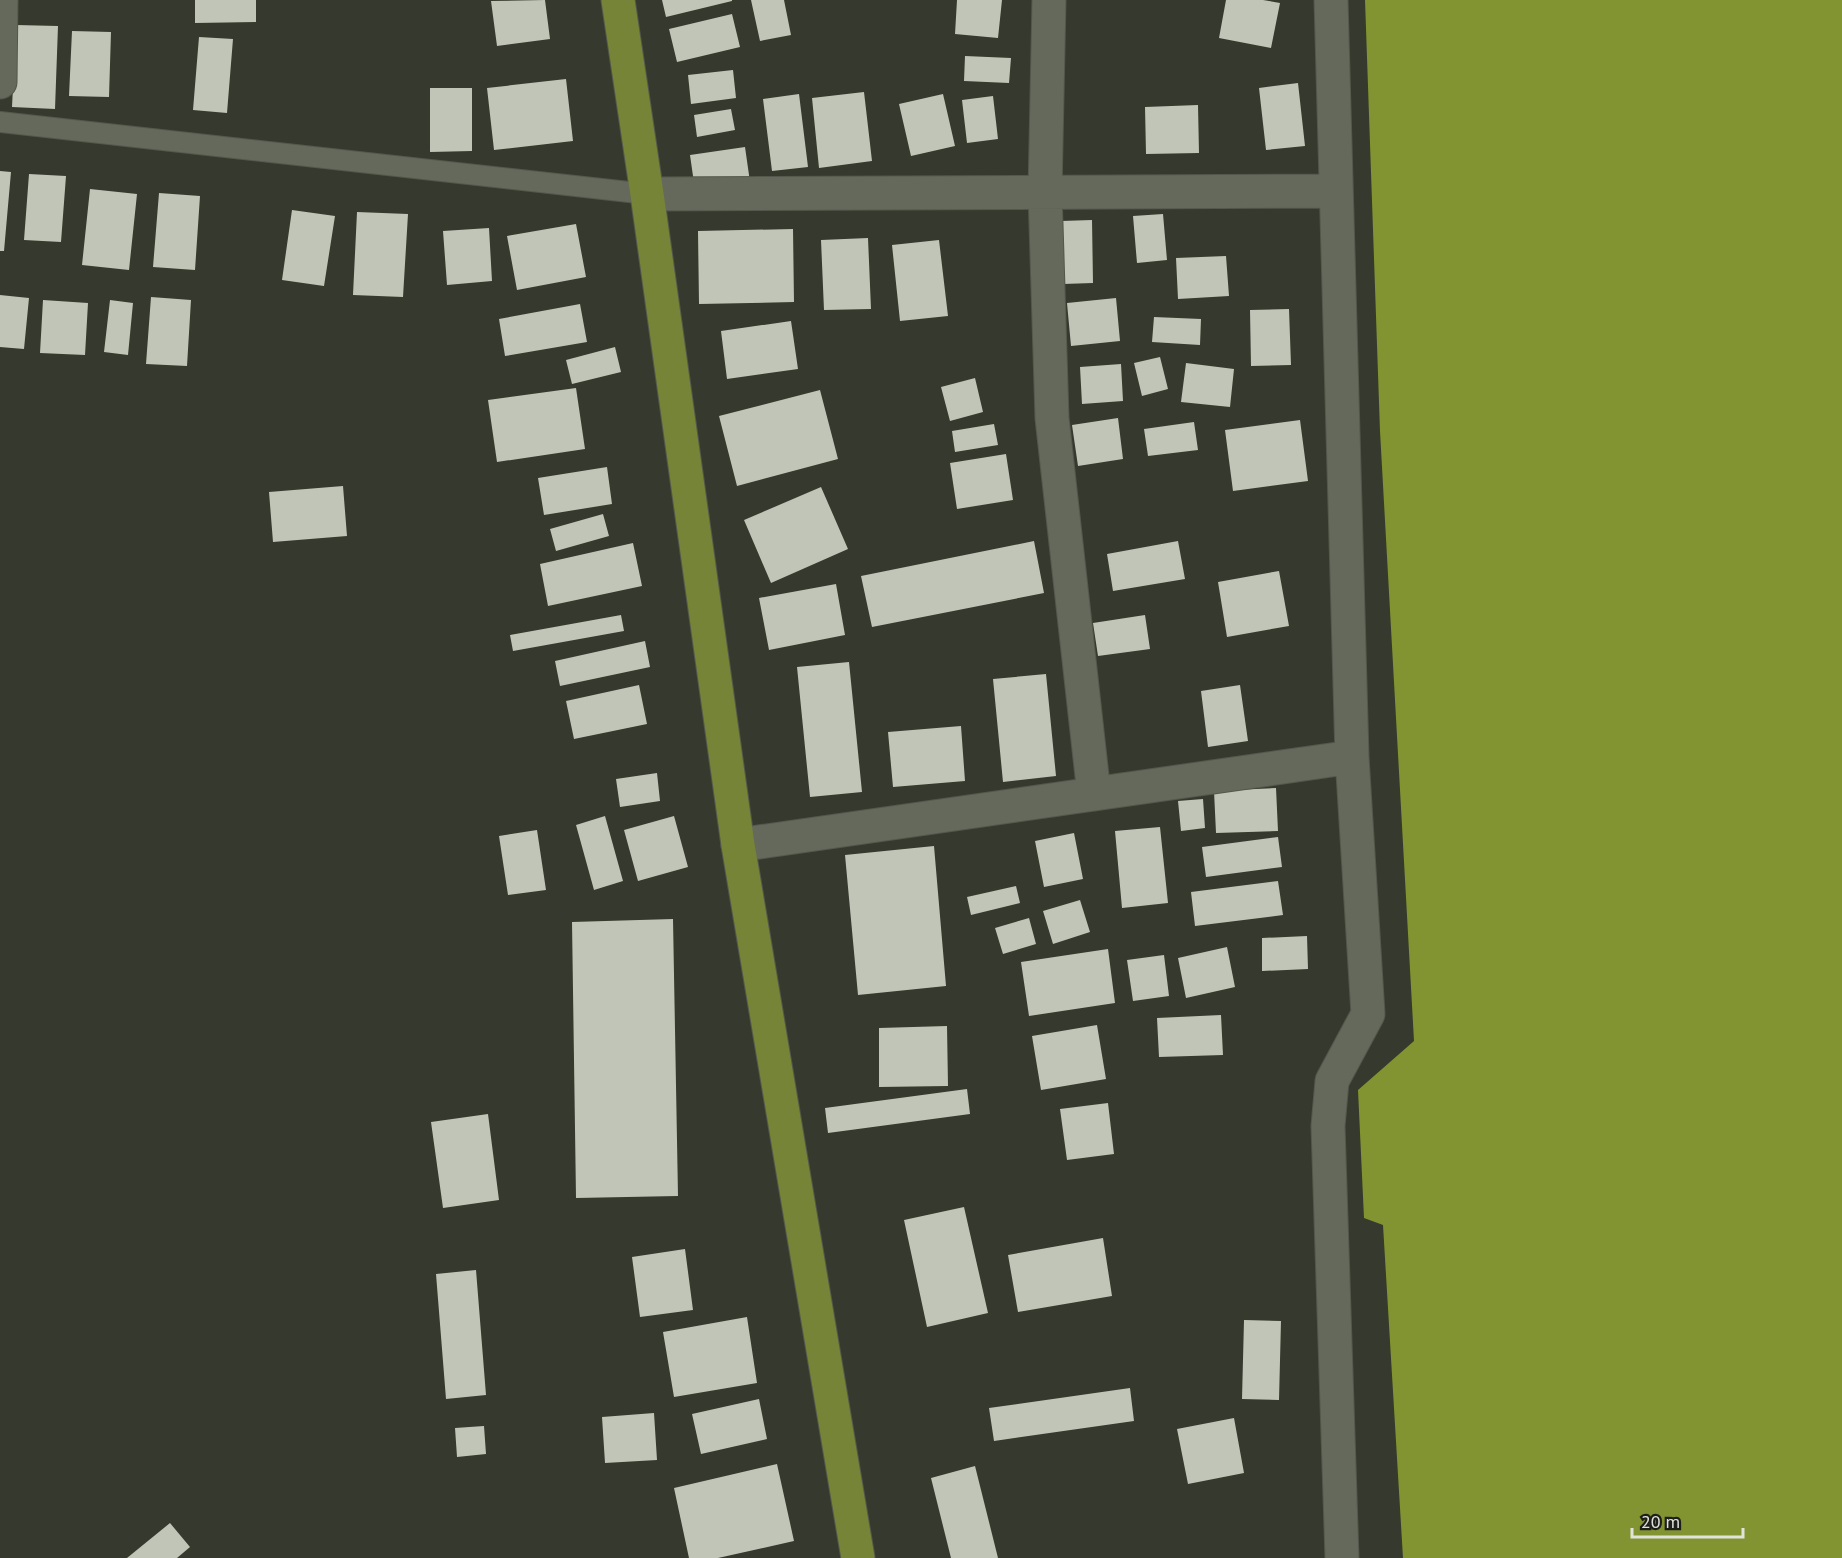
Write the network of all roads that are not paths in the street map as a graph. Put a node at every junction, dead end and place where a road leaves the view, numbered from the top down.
1 (1, 0) edge
2 (618, 0) edge
3 (1049, 0) edge
4 (1331, 0) edge
5 (0, 82) edge
6 (0, 122) edge
7 (1335, 191) junction
8 (1045, 192) junction
9 (647, 194) junction
10 (1352, 757) junction
11 (1094, 794) junction
12 (738, 844) junction
13 (858, 1558) edge
14 (1342, 1558) edge

1 - 5 street
2 - 9 highway
3 - 8 street
4 - 7 street
6 - 9 lane
7 - 8 street
7 - 10 street
8 - 9 street
8 - 11 street
9 - 12 highway
10 - 11 street
10 - 14 street
11 - 12 street
12 - 13 highway

